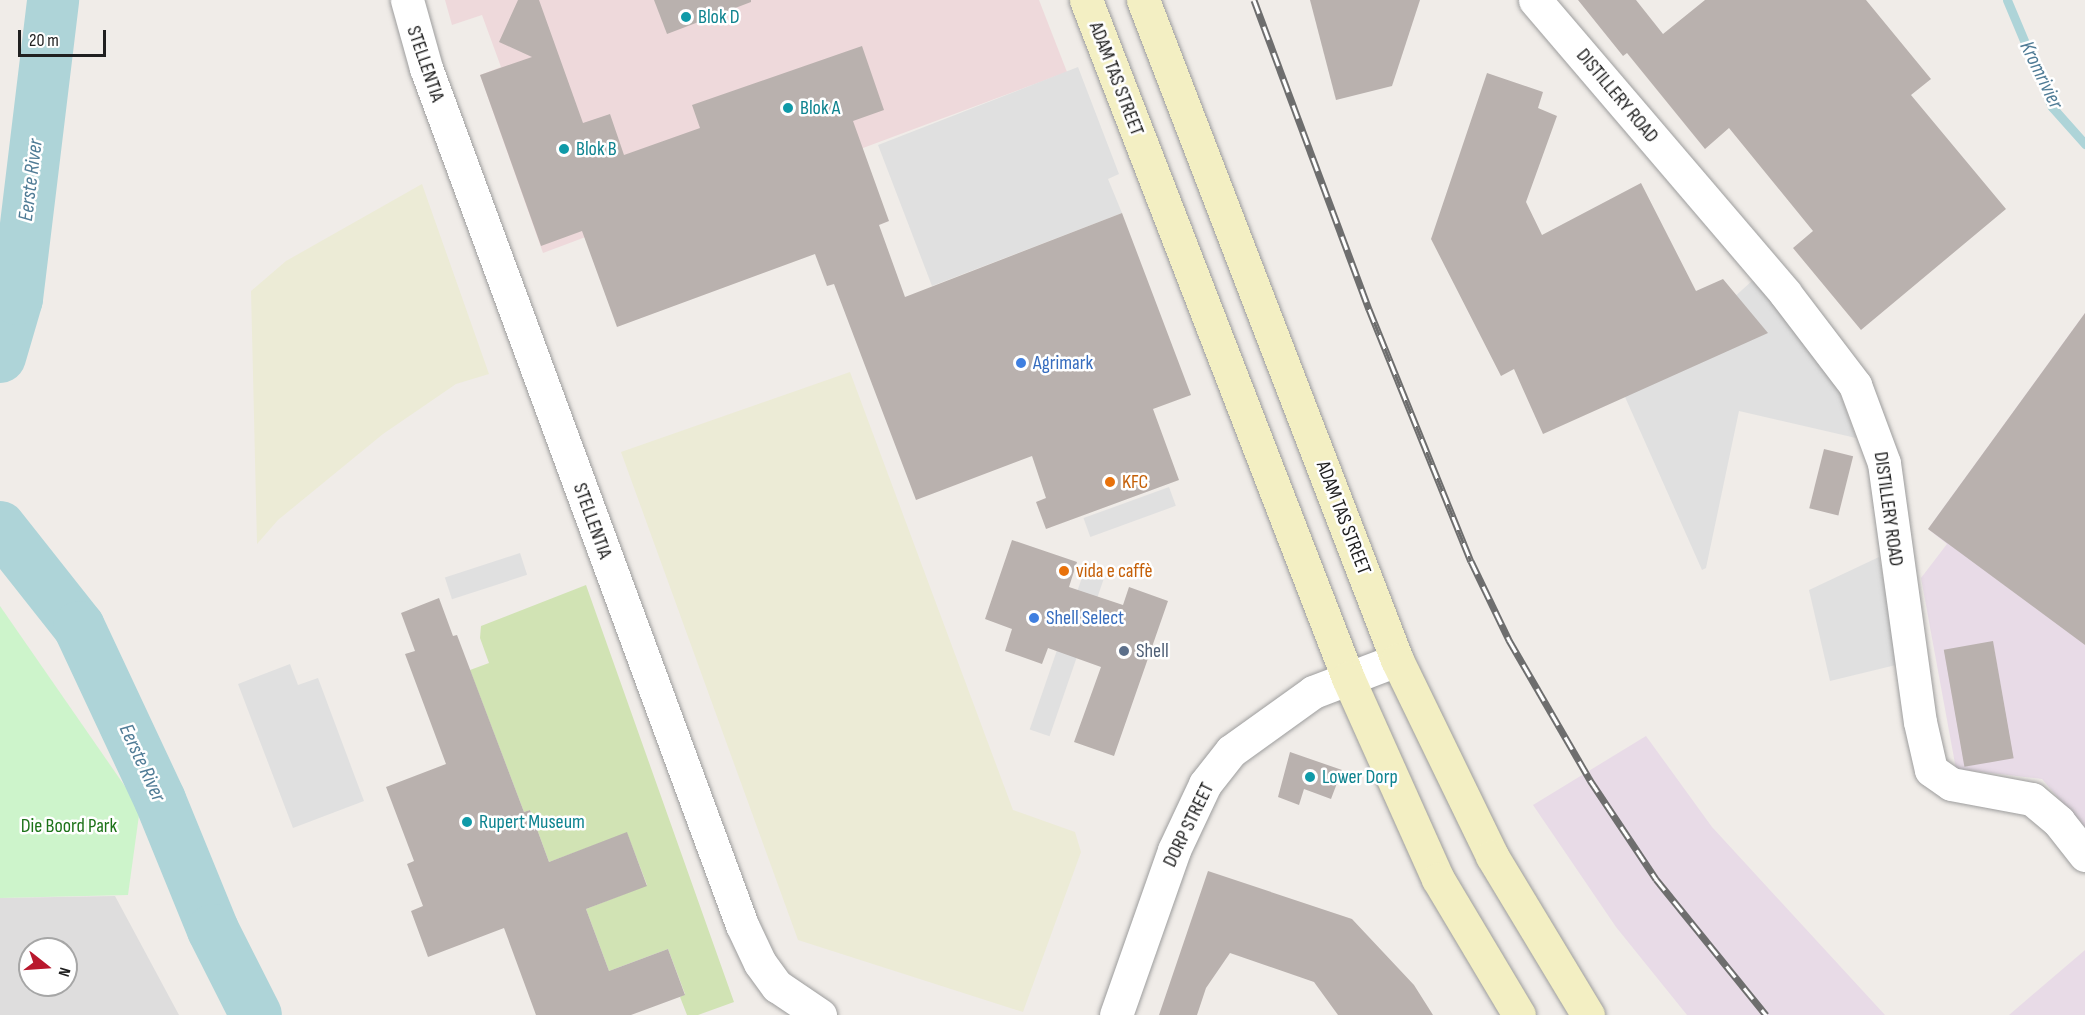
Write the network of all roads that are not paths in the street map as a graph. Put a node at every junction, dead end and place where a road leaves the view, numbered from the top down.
1 (407, 0) edge
2 (1086, 0) edge
3 (1143, 0) edge
4 (1535, 0) edge
5 (1397, 660) junction
6 (1348, 678) junction
7 (2085, 855) edge
8 (820, 1015) edge
9 (1116, 1015) edge
10 (1519, 1015) edge
11 (1588, 1015) edge

1 - 8 street, STELLENTIA
2 - 6 main road, ADAM TAS STREET
3 - 5 main road, ADAM TAS STREET
4 - 7 street, DISTILLERY ROAD
5 - 6 street, DORP STREET
5 - 11 main road, ADAM TAS STREET
6 - 9 street, DORP STREET
6 - 10 main road, ADAM TAS STREET

